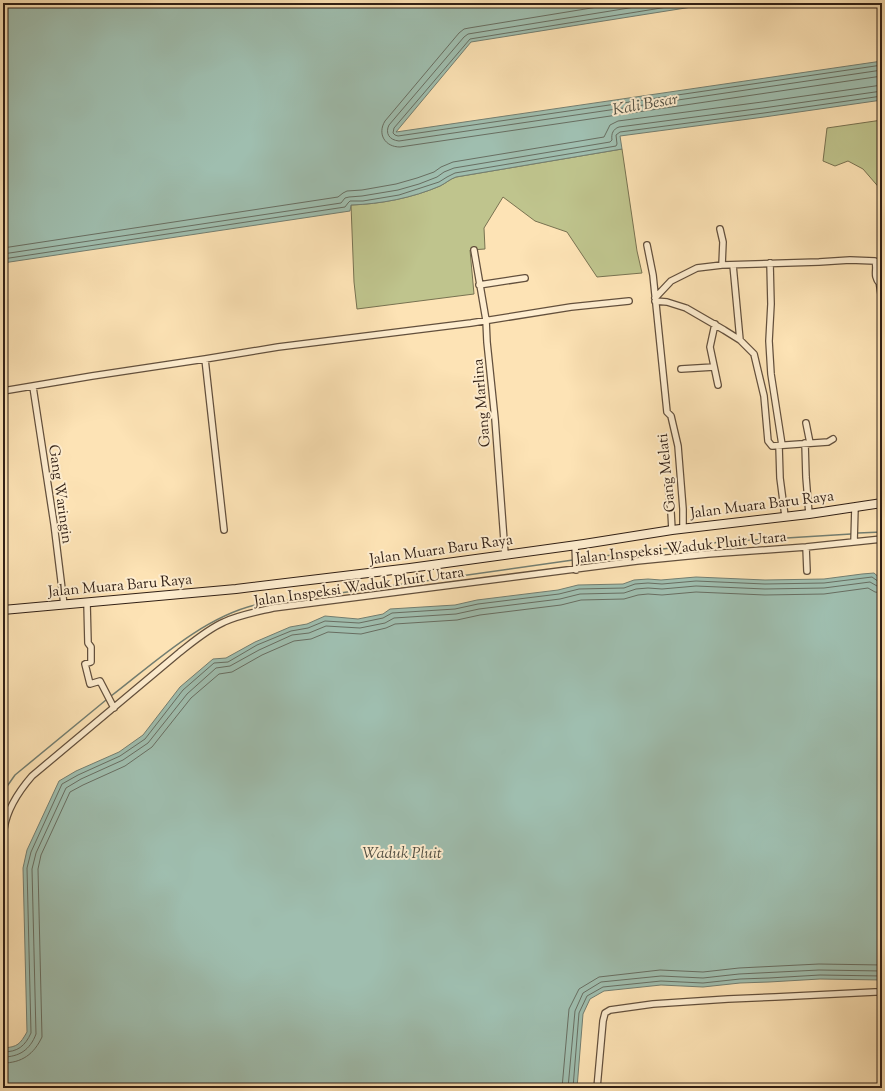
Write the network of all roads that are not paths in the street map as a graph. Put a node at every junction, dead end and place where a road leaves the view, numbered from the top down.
1 (720, 229) dead end
2 (647, 245) dead end
3 (474, 250) dead end
4 (770, 263) junction
5 (722, 265) junction
6 (733, 265) junction
7 (882, 270) edge
8 (525, 278) dead end
9 (880, 284) junction
10 (479, 285) junction
11 (655, 299) junction
12 (629, 301) dead end
13 (882, 301) edge
14 (486, 320) junction
15 (716, 324) junction
16 (740, 340) junction
17 (205, 359) junction
18 (714, 367) junction
19 (680, 369) dead end
20 (718, 385) dead end
21 (33, 387) junction
22 (3, 391) edge
23 (806, 423) dead end
24 (834, 439) dead end
25 (807, 443) junction
26 (780, 445) junction
27 (668, 484) dead end
28 (882, 503) edge
29 (855, 506) junction
30 (809, 514) junction
31 (785, 516) junction
32 (683, 529) junction
33 (224, 530) dead end
34 (672, 530) junction
35 (882, 539) edge
36 (854, 542) junction
37 (575, 545) junction
38 (806, 547) junction
39 (506, 554) junction
40 (576, 570) junction
41 (807, 571) dead end
42 (87, 603) junction
43 (64, 605) junction
44 (3, 610) edge
45 (114, 708) junction
46 (4, 862) edge
47 (3, 879) edge
48 (882, 992) edge
49 (882, 1087) edge
50 (597, 1088) edge
51 (687, 1088) edge
52 (790, 1088) edge
53 (843, 1088) edge

1 - 5 street
2 - 11 street, Gang Melati
3 - 10 street, Gang Marlina
4 - 6 street
4 - 9 street
4 - 26 street
5 - 6 street
5 - 11 street
6 - 16 street
7 - 9 street
8 - 10 street
9 - 13 street
10 - 14 street, Gang Marlina
11 - 15 street
11 - 32 street, Gang Melati
12 - 14 street
14 - 17 street
14 - 39 street, Gang Marlina
15 - 16 street
15 - 18 street
16 - 26 street
17 - 21 street
17 - 33 street
18 - 19 street
18 - 20 street
21 - 22 street
21 - 43 street, Gang Waringin
23 - 25 street
24 - 25 street
25 - 26 street
25 - 30 street
26 - 31 street
27 - 34 street
28 - 29 street, Jalan Muara Baru Raya
29 - 30 street, Jalan Muara Baru Raya
29 - 36 street
30 - 31 street, Jalan Muara Baru Raya
31 - 32 street, Jalan Muara Baru Raya
32 - 34 street, Jalan Muara Baru Raya
34 - 37 street, Jalan Muara Baru Raya
35 - 36 street, Jalan Inspeksi Waduk Pluit Utara
36 - 38 street, Jalan Inspeksi Waduk Pluit Utara
37 - 39 street, Jalan Muara Baru Raya
37 - 40 street
38 - 40 street, Jalan Inspeksi Waduk Pluit Utara
38 - 41 street
39 - 42 street, Jalan Muara Baru Raya
40 - 45 street, Jalan Inspeksi Waduk Pluit Utara
42 - 43 street, Jalan Muara Baru Raya
42 - 45 street
43 - 44 street, Jalan Muara Baru Raya
45 - 46 street, Jalan Inspeksi Waduk Pluit Utara
46 - 47 street, Jalan Inspeksi Waduk Pluit Utara
48 - 50 street
49 - 53 street
51 - 52 street
52 - 53 street

